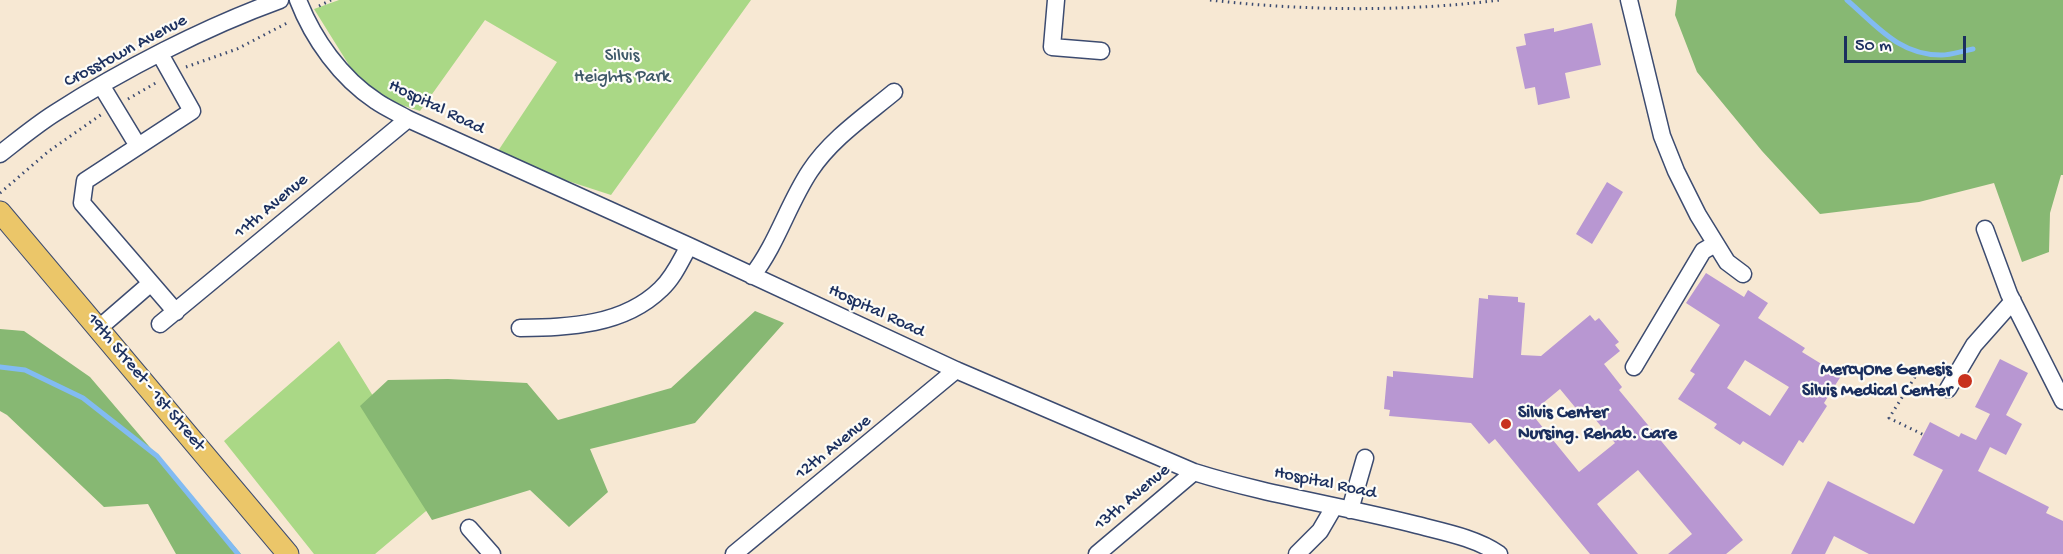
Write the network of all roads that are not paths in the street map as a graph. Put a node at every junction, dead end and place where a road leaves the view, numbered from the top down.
1 (280, 0) edge
2 (298, 0) edge
3 (1056, 0) edge
4 (1629, 0) edge
5 (1101, 51) dead end
6 (160, 54) junction
7 (101, 85) junction
8 (894, 92) dead end
9 (408, 119) junction
10 (138, 146) junction
11 (0, 154) edge
12 (0, 212) edge
13 (1985, 229) dead end
14 (1715, 244) junction
15 (689, 246) junction
16 (1743, 273) dead end
17 (752, 276) junction
18 (151, 283) junction
19 (2013, 301) junction
20 (176, 312) junction
21 (160, 324) dead end
22 (99, 328) junction
23 (520, 328) dead end
24 (1634, 367) dead end
25 (956, 370) junction
26 (1948, 389) dead end
27 (2063, 401) edge
28 (1365, 458) dead end
29 (1194, 472) junction
30 (1342, 508) junction
31 (469, 528) dead end
32 (288, 554) edge
33 (492, 554) edge
34 (734, 554) edge
35 (1097, 554) edge
36 (1297, 554) edge
37 (1499, 554) edge

1 - 6 street, Crosstown Avenue
2 - 9 street, Hospital Road
3 - 5 street
4 - 14 street
6 - 7 street, Crosstown Avenue
6 - 10 street
7 - 10 street
7 - 11 street, Crosstown Avenue
8 - 17 street
9 - 15 street, Hospital Road
9 - 20 street, 11th Avenue
10 - 18 street
12 - 22 main road, 19th Street - 1st Street
13 - 19 street
14 - 16 street
14 - 24 street
15 - 17 street, Hospital Road
15 - 23 street
17 - 25 street, Hospital Road
18 - 20 street
18 - 22 street
19 - 26 street
19 - 27 street
20 - 21 street, 11th Avenue
22 - 32 main road, 19th Street - 1st Street
25 - 29 street, Hospital Road
25 - 34 street, 12th Avenue
28 - 30 street
29 - 30 street, Hospital Road
29 - 35 street, 13th Avenue
30 - 36 street
30 - 37 street, Hospital Road
31 - 33 street

